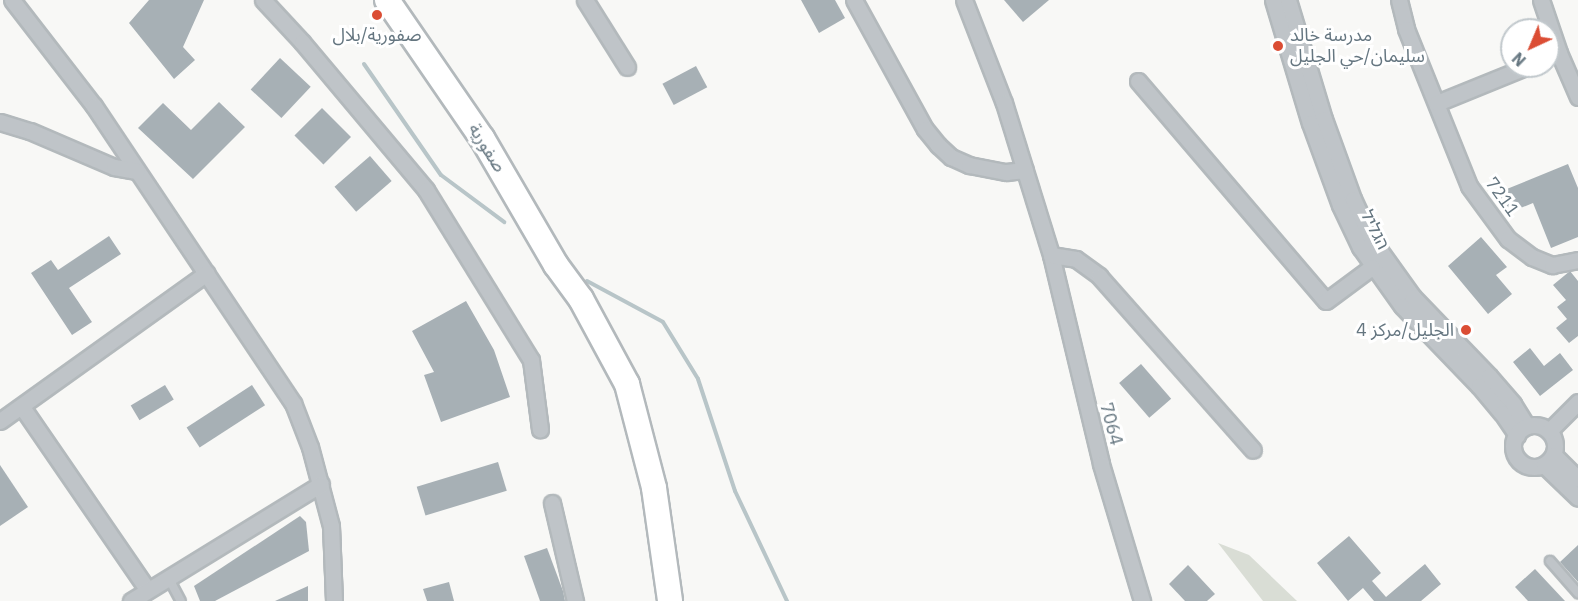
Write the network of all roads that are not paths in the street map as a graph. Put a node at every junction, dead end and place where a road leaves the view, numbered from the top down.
1 (12, 0) edge
2 (263, 0) edge
3 (387, 0) edge
4 (408, 0) edge
5 (585, 0) edge
6 (854, 0) edge
7 (964, 0) edge
8 (1273, 0) edge
9 (1288, 0) edge
10 (1399, 0) edge
11 (1541, 0) edge
12 (1545, 18) edge
13 (627, 67) dead end
14 (1560, 67) edge
15 (1500, 78) edge
16 (1138, 81) dead end
17 (1578, 97) edge
18 (1437, 104) junction
19 (0, 122) edge
20 (1025, 170) junction
21 (137, 171) junction
22 (1051, 255) junction
23 (1578, 260) edge
24 (1372, 267) junction
25 (207, 273) junction
26 (581, 299) junction
27 (1578, 402) edge
28 (22, 407) junction
29 (0, 421) edge
30 (540, 429) dead end
31 (1522, 431) junction
32 (1549, 431) junction
33 (1253, 450) dead end
34 (1549, 460) junction
35 (1578, 479) edge
36 (321, 484) junction
37 (1578, 498) edge
38 (552, 503) dead end
39 (1550, 561) dead end
40 (168, 576) junction
41 (148, 590) junction
42 (1578, 592) edge
43 (131, 601) edge
44 (181, 601) edge
45 (334, 601) edge
46 (575, 601) edge
47 (670, 601) edge
48 (1142, 601) edge

1 - 21 street
2 - 30 street
3 - 26 main road, صفورية
4 - 26 main road, صفورية
5 - 13 street
6 - 20 street
7 - 20 street, 7064
8 - 24 street, הגליל
9 - 31 street, הגליל
10 - 18 street, 7211
11 - 12 street
14 - 17 street
15 - 18 street
16 - 24 street
18 - 23 street, 7211
19 - 21 street
20 - 22 street, 7064
21 - 25 street
22 - 33 street
22 - 48 street, 7064
24 - 31 street, הגליל
25 - 28 street
25 - 36 street
26 - 47 main road, صفورية
27 - 32 street
28 - 29 street
28 - 41 street
31 - 32 street
31 - 34 street
32 - 34 street
34 - 35 street
34 - 37 street
36 - 40 street
36 - 45 street
38 - 46 street
39 - 42 lane
40 - 41 street
40 - 44 lane
41 - 43 street

